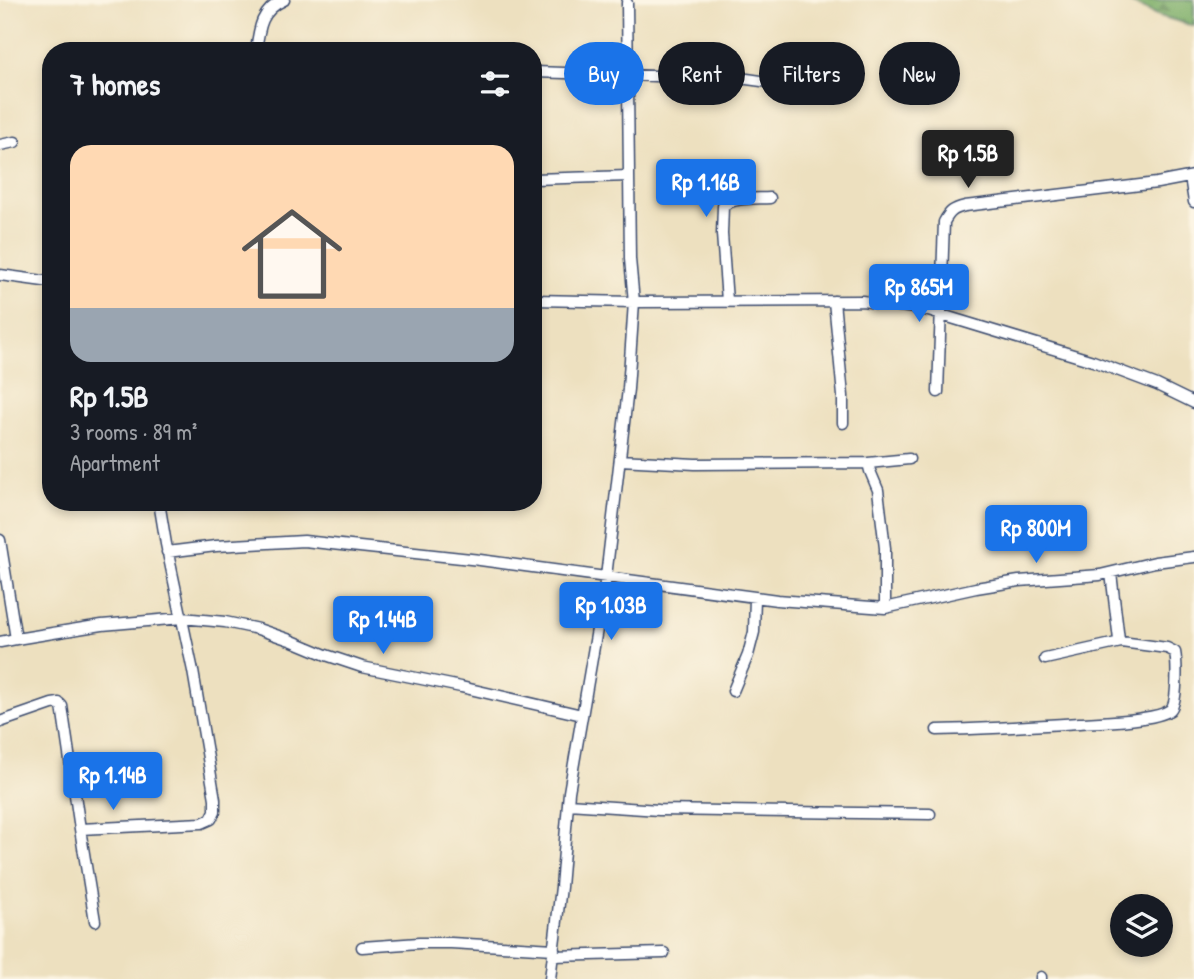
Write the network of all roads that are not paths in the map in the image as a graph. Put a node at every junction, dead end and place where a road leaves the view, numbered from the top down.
1 (284, 0) edge
2 (627, 3) dead end
3 (258, 42) edge
4 (628, 42) edge
5 (542, 72) edge
6 (564, 73) edge
7 (644, 76) edge
8 (759, 81) edge
9 (628, 105) edge
10 (15, 142) dead end
11 (0, 145) edge
12 (629, 176) junction
13 (1192, 177) edge
14 (542, 178) edge
15 (769, 198) dead end
16 (1194, 202) edge
17 (0, 275) edge
18 (42, 281) edge
19 (542, 300) edge
20 (727, 301) junction
21 (834, 301) junction
22 (634, 302) junction
23 (940, 315) junction
24 (938, 392) dead end
25 (1194, 403) edge
26 (843, 423) dead end
27 (909, 459) dead end
28 (620, 460) junction
29 (868, 463) junction
30 (160, 511) edge
31 (0, 540) edge
32 (167, 552) junction
33 (1194, 557) edge
34 (1111, 573) junction
35 (606, 578) junction
36 (755, 597) junction
37 (885, 608) junction
38 (182, 618) junction
39 (16, 639) junction
40 (0, 642) edge
41 (1121, 642) junction
42 (1045, 659) dead end
43 (733, 691) dead end
44 (582, 715) junction
45 (0, 722) edge
46 (937, 730) dead end
47 (568, 804) junction
48 (930, 814) dead end
49 (80, 829) junction
50 (95, 921) dead end
51 (362, 947) dead end
52 (553, 953) junction
53 (664, 953) dead end
54 (550, 979) edge

1 - 3 street
2 - 4 street
5 - 6 street
7 - 8 street
9 - 12 street
10 - 11 street
12 - 14 street
12 - 22 street
13 - 16 street
13 - 23 street
15 - 20 street
17 - 18 street
19 - 22 street
20 - 21 street
20 - 22 street
21 - 23 street
21 - 26 street
22 - 28 street
23 - 24 street
23 - 25 street
27 - 29 street
28 - 29 street
28 - 35 street
29 - 37 street
30 - 32 street
31 - 39 street
32 - 35 street
32 - 38 street
33 - 34 street
34 - 37 street
34 - 41 street
35 - 36 street
35 - 44 street
36 - 37 street
36 - 43 street
38 - 39 street
38 - 44 street
38 - 49 street
39 - 40 street
41 - 42 street
41 - 46 street
44 - 47 street
45 - 49 street
47 - 48 street
47 - 52 street
49 - 50 street
51 - 52 street
52 - 53 street
52 - 54 street

